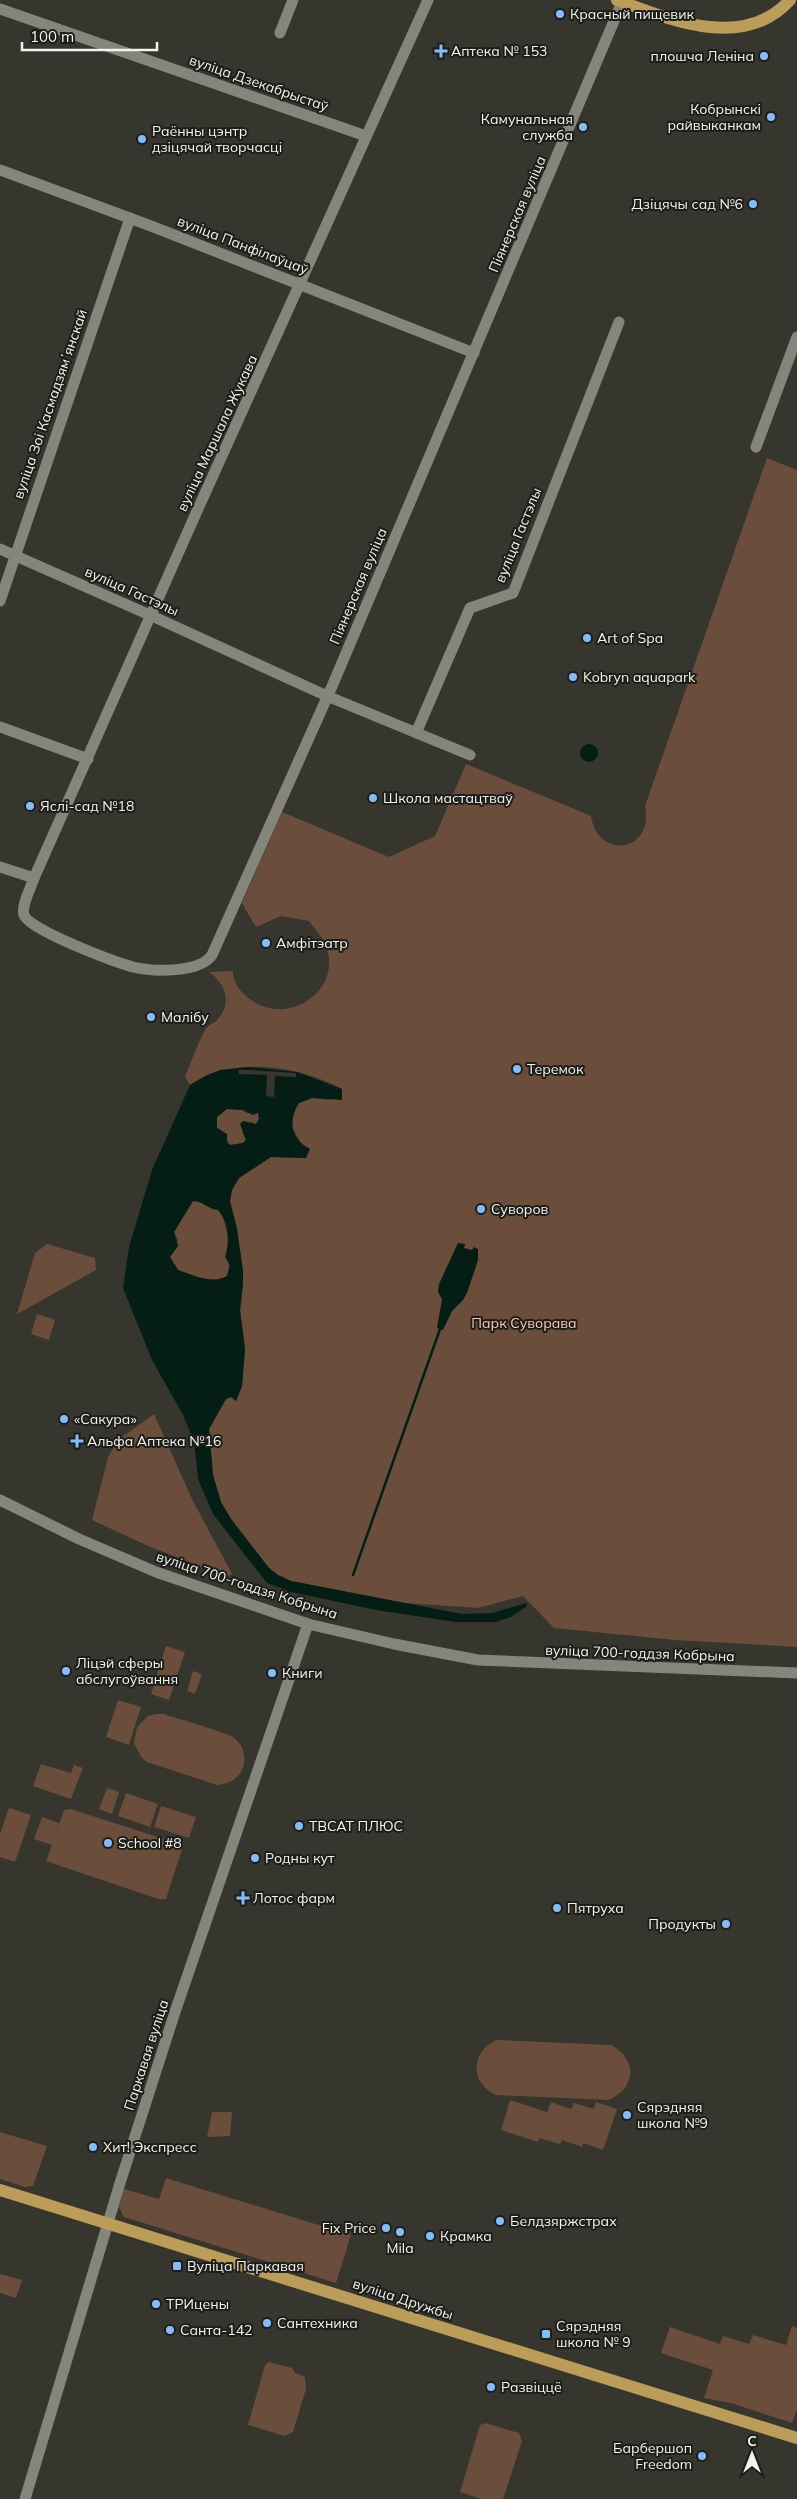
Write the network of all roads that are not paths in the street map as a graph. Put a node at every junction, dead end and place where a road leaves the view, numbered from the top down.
1 (293, 0) edge
2 (428, 0) edge
3 (619, 1) edge
4 (787, 3) edge
5 (0, 9) edge
6 (280, 33) dead end
7 (366, 136) junction
8 (0, 170) edge
9 (130, 218) junction
10 (301, 284) junction
11 (619, 322) dead end
12 (797, 337) edge
13 (474, 352) junction
14 (756, 447) dead end
15 (0, 550) edge
16 (14, 556) junction
17 (0, 601) edge
18 (152, 616) junction
19 (327, 696) junction
20 (0, 727) edge
21 (416, 733) junction
22 (470, 755) dead end
23 (88, 759) junction
24 (0, 867) edge
25 (34, 878) junction
26 (0, 1500) edge
27 (308, 1624) junction
28 (797, 1673) edge
29 (0, 2190) edge
30 (108, 2223) junction
31 (797, 2438) edge
32 (24, 2499) edge

1 - 6 street
2 - 7 street, вуліца Маршала Жукава
3 - 4 main road
3 - 13 street, Піянерская вуліца
5 - 7 street, вуліца Дзекабрыстаў
7 - 10 street, вуліца Маршала Жукава
8 - 9 street, вуліца Панфілаўцаў
9 - 10 street, вуліца Панфілаўцаў
9 - 16 street, вуліца Зоі Касмадзямʼянскай
10 - 13 street, вуліца Панфілаўцаў
10 - 18 street, вуліца Маршала Жукава
11 - 21 street, вуліца Гастэлы
12 - 14 street
13 - 19 street, Піянерская вуліца
15 - 16 street, вуліца Гастэлы
16 - 17 street, вуліца Зоі Касмадзямʼянскай
16 - 18 street, вуліца Гастэлы
18 - 19 street, вуліца Гастэлы
18 - 23 street, вуліца Маршала Жукава
19 - 21 street, вуліца Гастэлы
19 - 25 street, Піянерская вуліца
20 - 23 street
21 - 22 street, вуліца Гастэлы
23 - 25 street, вуліца Маршала Жукава
24 - 25 street
26 - 27 street, вуліца 700-годдзя Кобрына
27 - 28 street, вуліца 700-годдзя Кобрына
27 - 30 street, Паркавая вуліца
29 - 30 main road, вуліца Дружбы
30 - 31 main road, вуліца Дружбы
30 - 32 street, Паркавая вуліца

